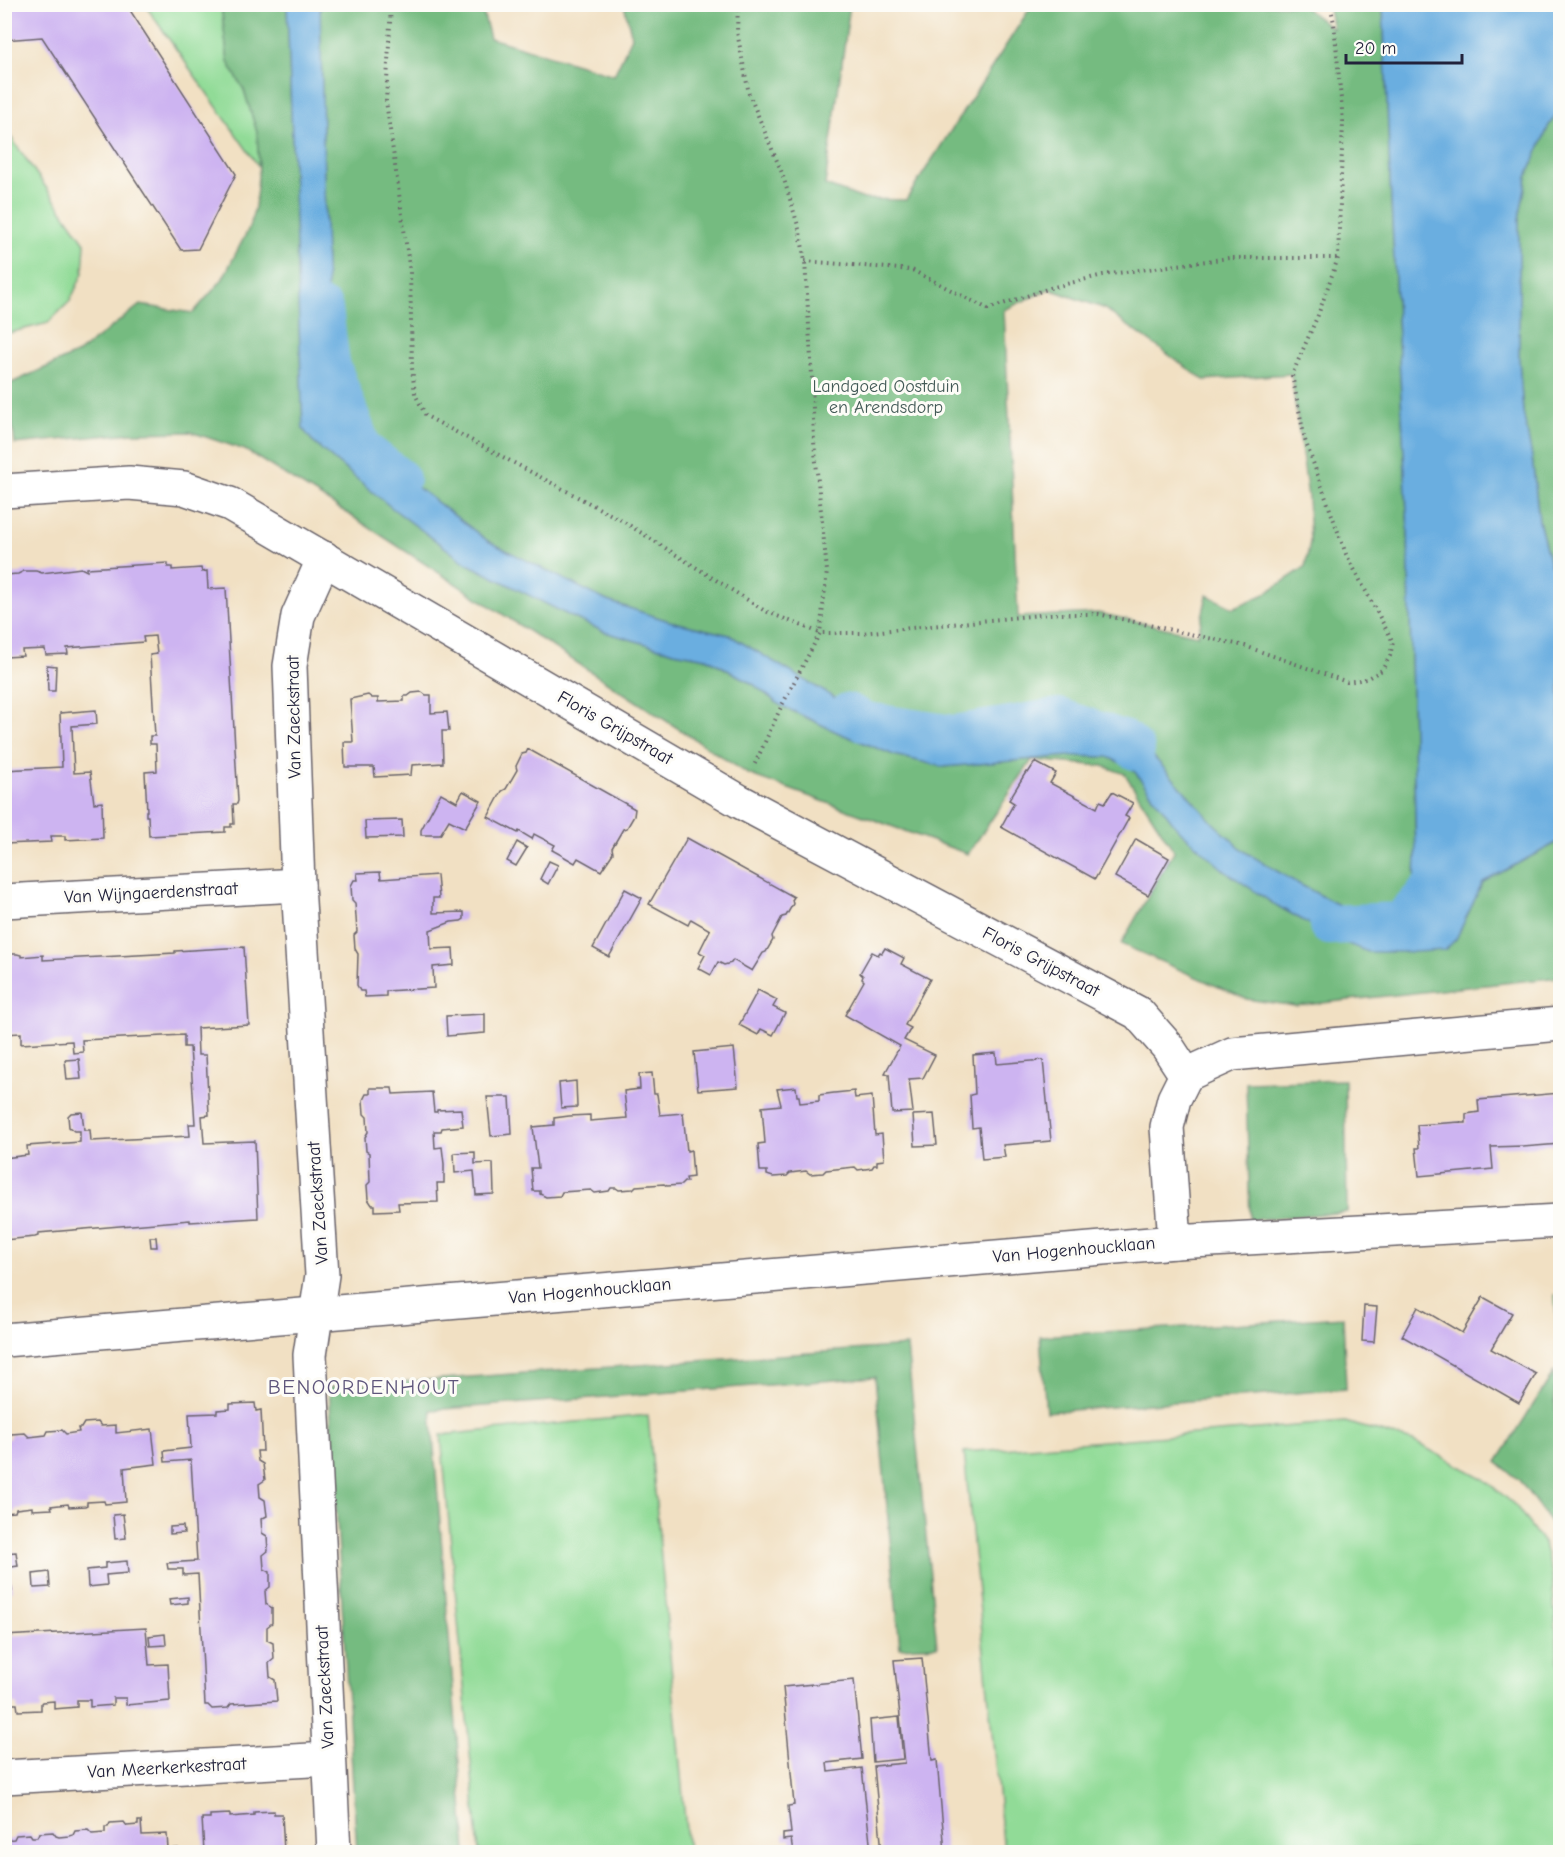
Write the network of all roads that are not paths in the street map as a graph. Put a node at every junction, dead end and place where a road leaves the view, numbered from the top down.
1 (4, 491) edge
2 (324, 558) junction
3 (298, 885) junction
4 (4, 901) edge
5 (1560, 1024) edge
6 (1186, 1075) junction
7 (1560, 1221) edge
8 (1175, 1242) junction
9 (317, 1315) junction
10 (4, 1340) edge
11 (329, 1759) junction
12 (4, 1777) edge
13 (334, 1852) edge

1 - 2 street, Floris Grijpstraat
2 - 3 street, Van Zaeckstraat
2 - 6 street, Floris Grijpstraat
3 - 4 street, Van Wijngaerdenstraat
3 - 9 street, Van Zaeckstraat
5 - 6 street
6 - 8 street, Van Hogenhoucklaan
7 - 8 street, Van Hogenhoucklaan
8 - 9 street, Van Hogenhoucklaan
9 - 10 street, Van Hogenhoucklaan
9 - 11 street, Van Zaeckstraat
11 - 12 street, Van Meerkerkestraat
11 - 13 street, Van Zaeckstraat

